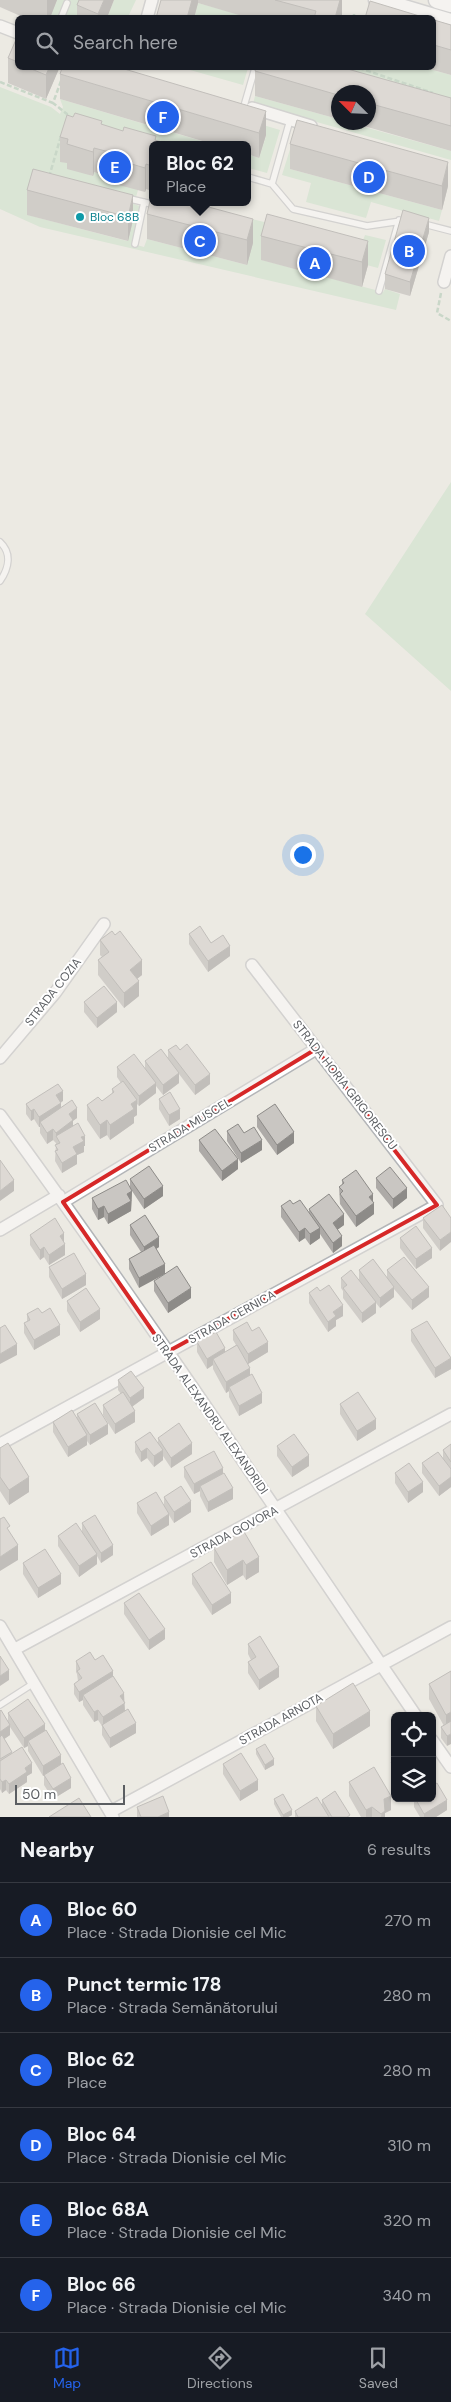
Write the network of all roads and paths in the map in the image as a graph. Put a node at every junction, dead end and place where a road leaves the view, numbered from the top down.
1 (152, 0) edge
2 (377, 0) edge
3 (437, 0) edge
4 (67, 3) dead end
5 (451, 4) edge
6 (62, 15) edge
7 (148, 15) edge
8 (427, 15) edge
9 (436, 18) edge
10 (451, 22) edge
11 (0, 26) edge
12 (15, 32) edge
13 (254, 70) edge
14 (365, 70) edge
15 (62, 76) edge
16 (0, 82) edge
17 (438, 95) edge
18 (52, 103) junction
19 (240, 104) joint
20 (290, 120) junction
21 (65, 124) edge
22 (318, 128) edge
23 (62, 132) edge
24 (251, 178) edge
25 (58, 180) edge
26 (272, 184) junction
27 (119, 196) edge
28 (144, 202) junction
29 (149, 203) edge
30 (399, 220) junction
31 (451, 231) edge
32 (135, 244) dead end
33 (451, 256) edge
34 (444, 282) joint
35 (379, 290) dead end
36 (451, 321) edge
37 (0, 542) edge
38 (0, 581) edge
39 (104, 924) dead end
40 (252, 965) dead end
41 (316, 1049) junction
42 (0, 1058) edge
43 (0, 1115) edge
44 (61, 1198) junction
45 (437, 1205) joint
46 (0, 1230) edge
47 (167, 1352) junction
48 (451, 1414) edge
49 (0, 1444) edge
50 (278, 1509) junction
51 (0, 1626) edge
52 (451, 1627) edge
53 (15, 1649) junction
54 (381, 1664) junction
55 (35, 1682) junction
56 (0, 1705) edge
57 (413, 1712) edge
58 (436, 1746) edge
59 (451, 1767) edge
60 (111, 1815) edge

1 - 7 street
2 - 8 main road
3 - 5 main road
4 - 6 lane
9 - 10 main road
11 - 12 street
13 - 19 lane
14 - 17 path
15 - 18 path
16 - 18 path
18 - 21 path
19 - 20 street
20 - 22 street
20 - 26 lane
23 - 25 path
24 - 26 lane
26 - 30 lane
27 - 28 lane
28 - 29 lane
28 - 32 lane
30 - 31 lane
30 - 35 lane
33 - 34 street
34 - 36 path
37 - 38 lane
39 - 42 street, STRADA COZIA
40 - 41 street, STRADA HORIA GRIGORESCU
41 - 44 street, STRADA MUSCEL
41 - 45 street, STRADA HORIA GRIGORESCU
43 - 44 street, STRADA ALEXANDRU ALEXANDRIDI
44 - 46 street, STRADA MUSCEL
44 - 47 street, STRADA ALEXANDRU ALEXANDRIDI
45 - 47 street, STRADA CERNICA
47 - 49 street, STRADA CERNICA
47 - 50 street, STRADA ALEXANDRU ALEXANDRIDI
48 - 50 street, STRADA GOVORA
50 - 53 street, STRADA GOVORA
50 - 54 street, STRADA ALEXANDRU ALEXANDRIDI
51 - 53 street
52 - 54 street, STRADA ARNOTA
53 - 55 street
54 - 57 street, STRADA ALEXANDRU ALEXANDRIDI
54 - 60 street, STRADA ARNOTA
55 - 56 lane
55 - 60 street
58 - 59 street

